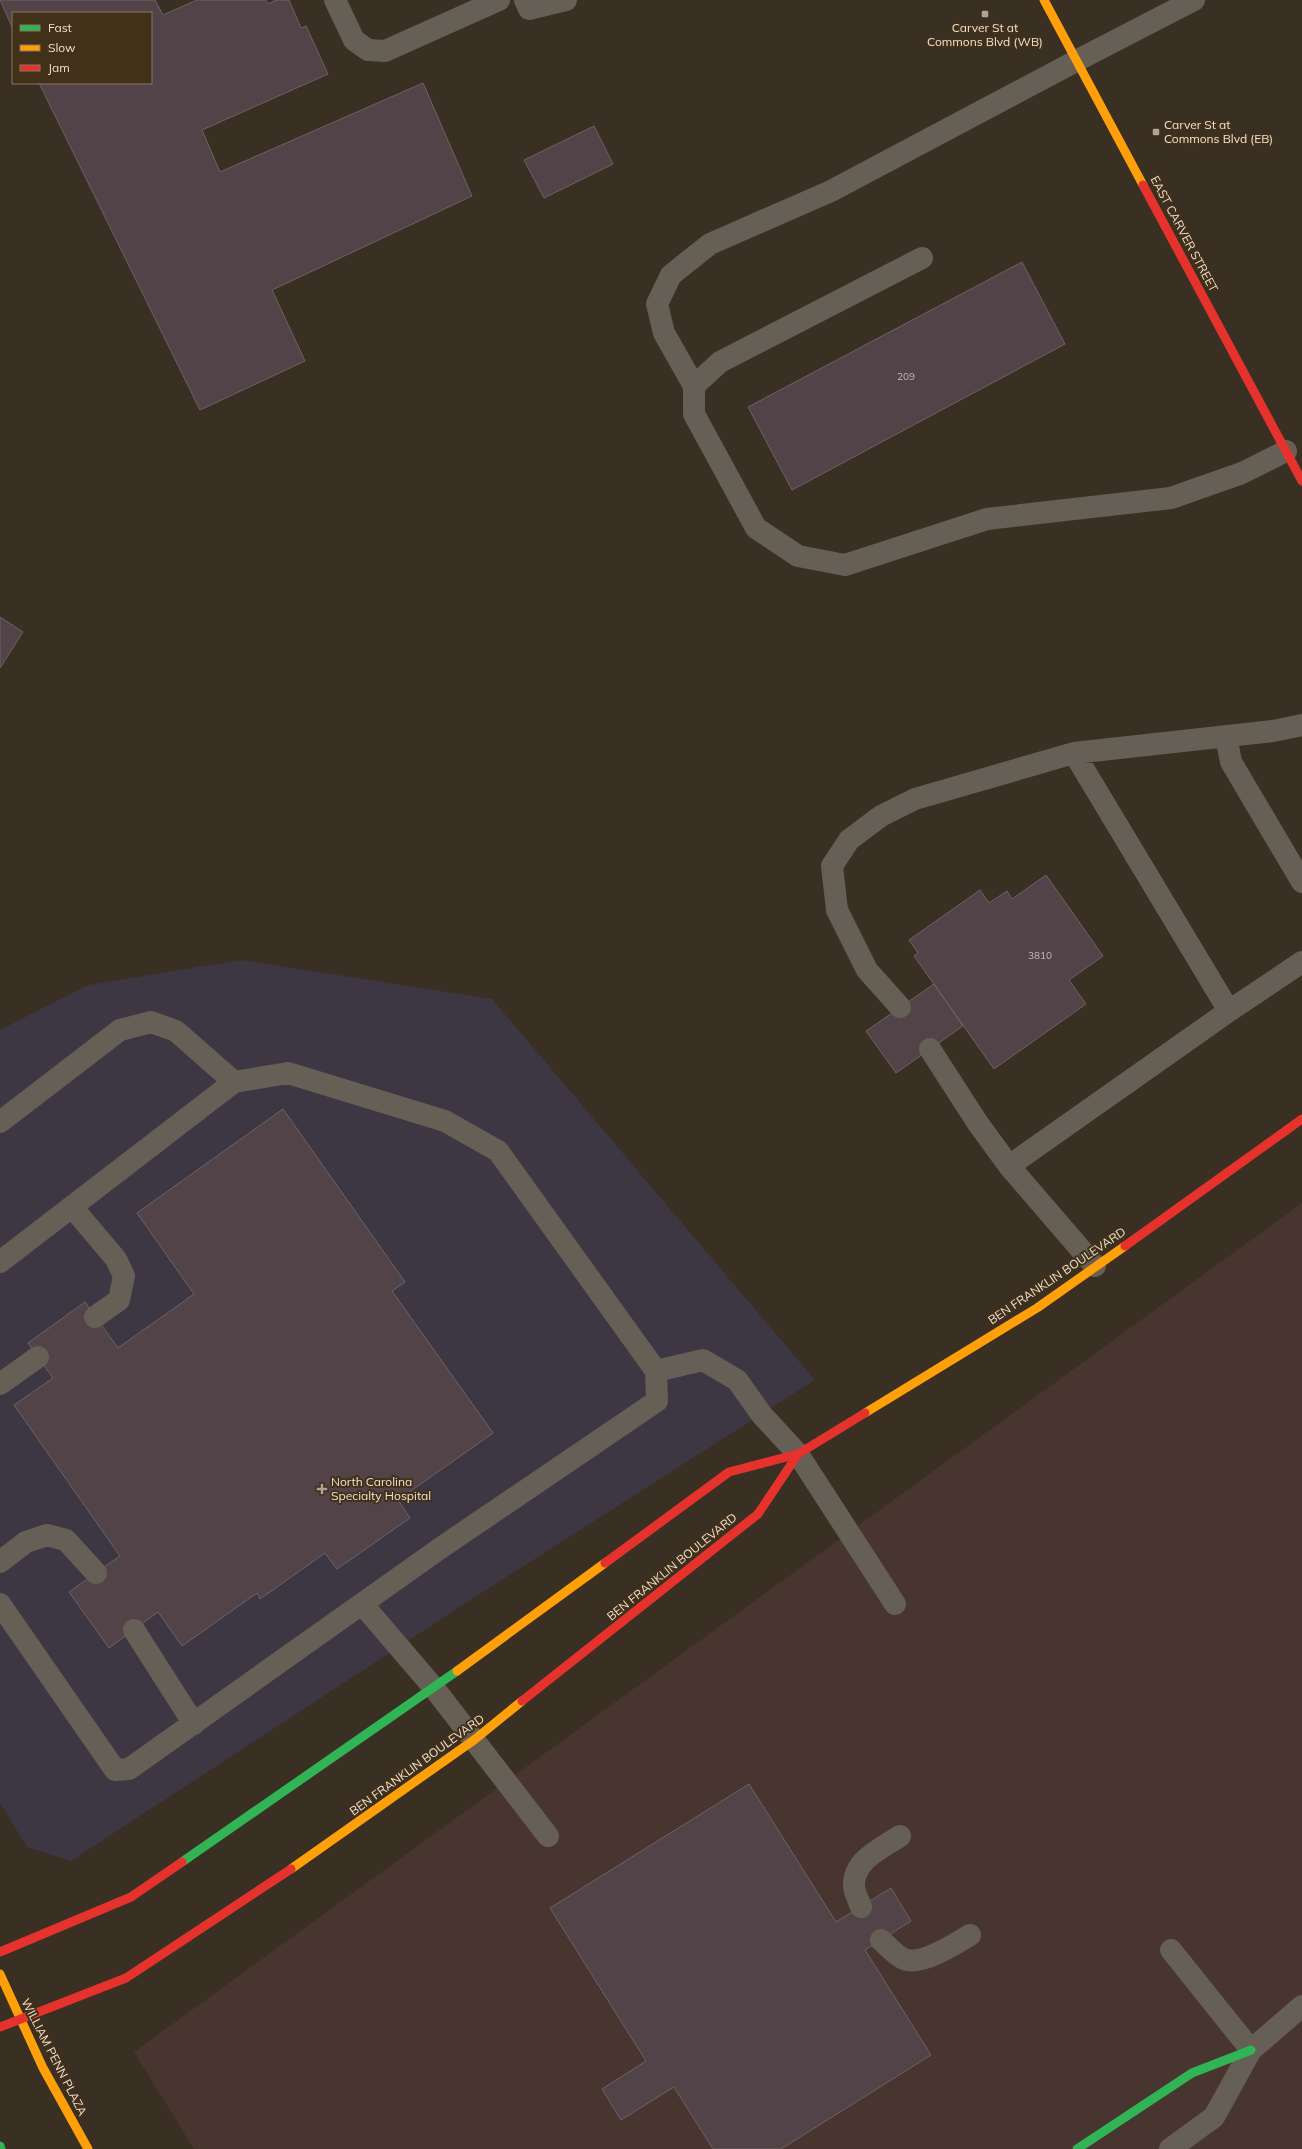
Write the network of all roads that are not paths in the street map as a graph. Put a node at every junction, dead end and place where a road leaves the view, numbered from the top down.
1 (335, 0) edge
2 (499, 0) edge
3 (526, 0) edge
4 (566, 0) edge
5 (1044, 0) edge
6 (1194, 0) edge
7 (1076, 61) junction
8 (922, 258) dead end
9 (694, 386) junction
10 (1286, 451) junction
11 (1302, 481) edge
12 (1302, 725) edge
13 (1226, 736) junction
14 (1074, 753) junction
15 (1302, 882) edge
16 (1302, 962) edge
17 (900, 1006) dead end
18 (1229, 1011) junction
19 (930, 1049) dead end
20 (234, 1082) junction
21 (1302, 1119) edge
22 (0, 1122) edge
23 (1009, 1166) junction
24 (72, 1207) junction
25 (0, 1262) edge
26 (1096, 1266) junction
27 (95, 1317) dead end
28 (38, 1357) dead end
29 (656, 1371) junction
30 (0, 1384) edge
31 (798, 1454) junction
32 (0, 1562) edge
33 (96, 1573) dead end
34 (0, 1604) edge
35 (895, 1604) dead end
36 (363, 1605) junction
37 (134, 1630) dead end
38 (434, 1688) junction
39 (194, 1724) junction
40 (474, 1740) junction
41 (548, 1836) dead end
42 (900, 1836) dead end
43 (861, 1907) dead end
44 (970, 1935) dead end
45 (881, 1940) dead end
46 (1171, 1950) dead end
47 (0, 1952) edge
48 (0, 1974) edge
49 (1302, 2006) edge
50 (21, 2019) junction
51 (0, 2027) edge
52 (1251, 2050) junction
53 (88, 2149) edge
54 (1077, 2149) edge
55 (1170, 2149) edge

1 - 2 street
3 - 4 street
5 - 7 street, EAST CARVER STREET
6 - 7 street
7 - 9 street
7 - 10 street, EAST CARVER STREET
8 - 9 street
9 - 10 street
10 - 11 street, EAST CARVER STREET
12 - 13 street
13 - 14 street
13 - 15 street
14 - 17 street
14 - 18 street
16 - 18 street
18 - 23 street
19 - 23 street
20 - 22 street
20 - 24 street
20 - 29 street
21 - 26 street, BEN FRANKLIN BOULEVARD
23 - 26 street
24 - 25 street
24 - 27 street
26 - 31 street, BEN FRANKLIN BOULEVARD
28 - 30 street
29 - 31 street
29 - 36 street
31 - 35 street
31 - 38 street, BEN FRANKLIN BOULEVARD
31 - 40 street, BEN FRANKLIN BOULEVARD
32 - 33 street
34 - 39 street
36 - 38 street
36 - 39 street
37 - 39 street
38 - 40 street
38 - 47 street, BEN FRANKLIN BOULEVARD
40 - 41 street
40 - 50 street, BEN FRANKLIN BOULEVARD
42 - 43 street
44 - 45 street
46 - 52 street
48 - 50 street, WILLIAM PENN PLAZA
49 - 52 street
50 - 51 street, BEN FRANKLIN BOULEVARD
50 - 53 street, WILLIAM PENN PLAZA
52 - 54 street
52 - 55 street

